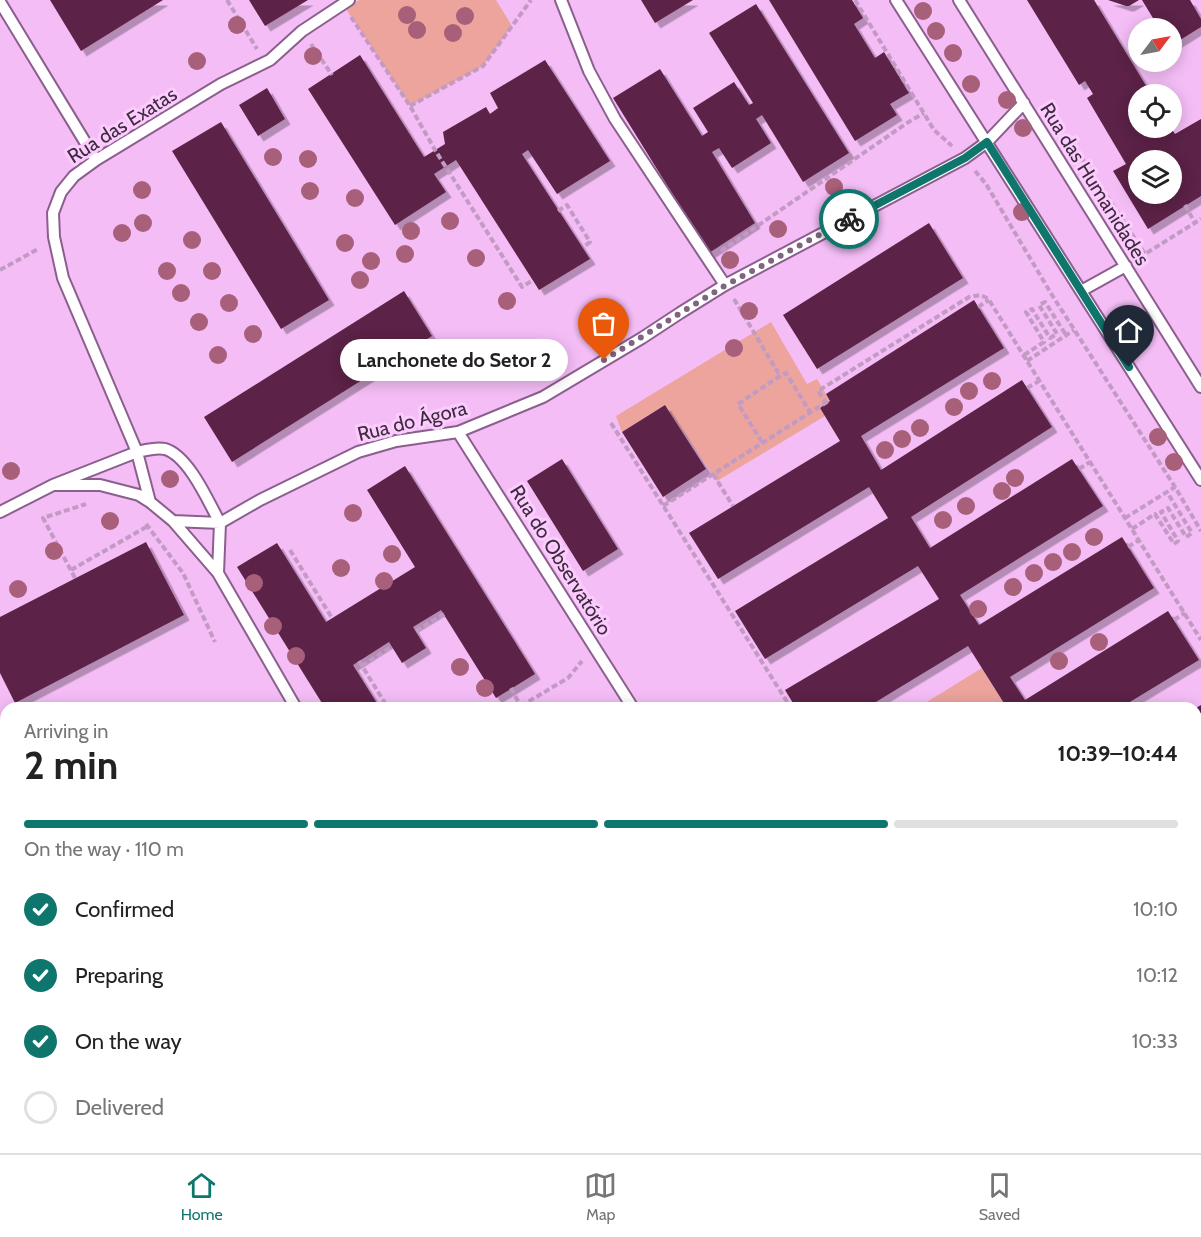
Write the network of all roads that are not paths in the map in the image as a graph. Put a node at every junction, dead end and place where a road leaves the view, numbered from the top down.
1 (349, 0) edge
2 (561, 0) edge
3 (896, 0) edge
4 (959, 0) edge
5 (0, 2) edge
6 (1024, 104) junction
7 (987, 142) junction
8 (96, 160) junction
9 (1126, 266) junction
10 (726, 285) junction
11 (1081, 291) junction
12 (1201, 387) edge
13 (458, 432) junction
14 (137, 452) junction
15 (1201, 480) edge
16 (53, 485) junction
17 (150, 502) junction
18 (0, 512) edge
19 (173, 521) junction
20 (220, 524) junction
21 (218, 573) junction
22 (293, 702) edge
23 (629, 702) edge

1 - 8 lane, Rua das Exatas
2 - 10 lane
3 - 7 lane
4 - 6 lane, Rua das Humanidades
5 - 8 lane
6 - 7 lane, Rua do Ágora
6 - 9 lane, Rua das Humanidades
7 - 10 lane, Rua do Ágora
7 - 11 lane
8 - 14 lane, Rua das Exatas
9 - 11 lane
9 - 12 lane, Rua das Humanidades
10 - 13 lane, Rua do Ágora
11 - 15 lane
13 - 20 lane, Rua do Ágora
13 - 23 lane, Rua do Observatório
14 - 16 lane
14 - 17 lane, Rua das Exatas
14 - 20 lane
16 - 17 lane
16 - 18 lane
17 - 19 lane
19 - 20 lane
19 - 21 lane
20 - 21 lane
21 - 22 lane

